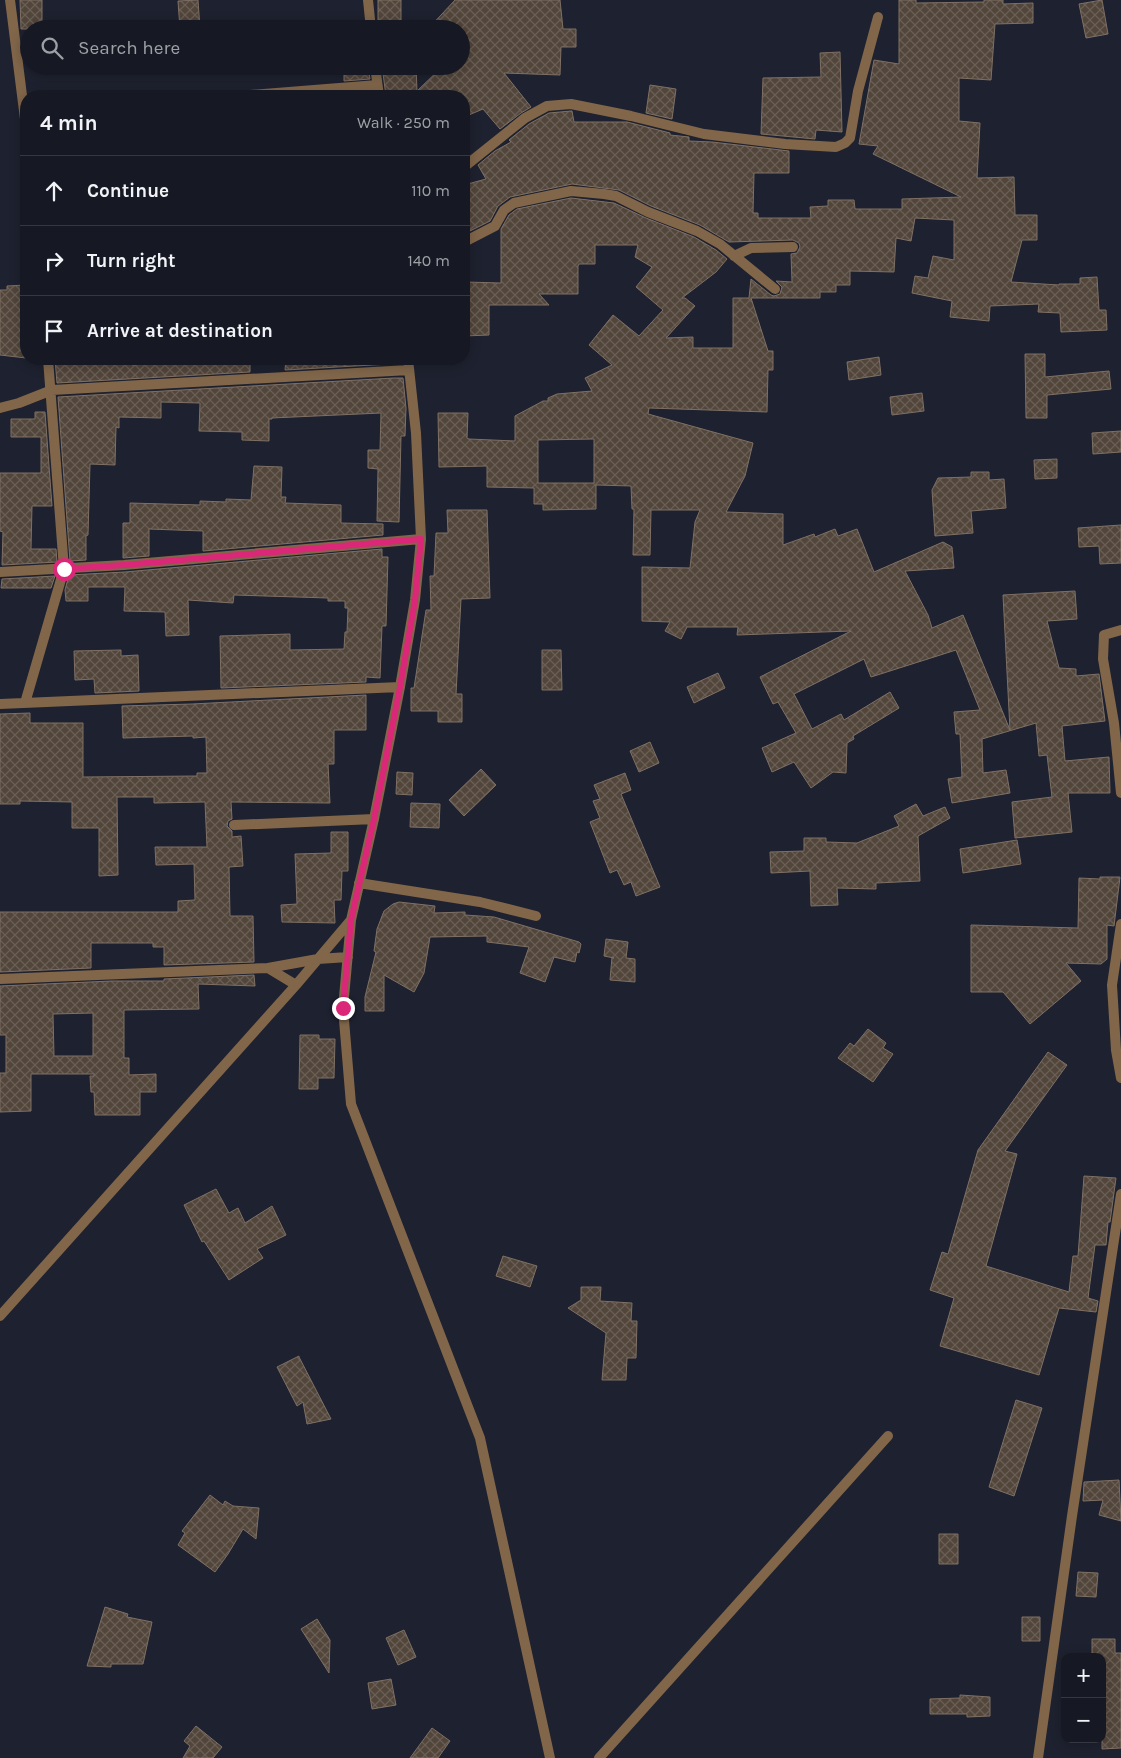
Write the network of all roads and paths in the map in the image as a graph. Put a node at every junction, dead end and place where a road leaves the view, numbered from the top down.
1 (10, 0) edge
2 (368, 0) edge
3 (878, 17) dead end
4 (370, 20) edge
5 (376, 75) edge
6 (377, 85) junction
7 (21, 90) edge
8 (314, 90) edge
9 (377, 90) edge
10 (470, 162) edge
11 (470, 239) edge
12 (793, 247) dead end
13 (734, 256) junction
14 (775, 289) dead end
15 (49, 365) edge
16 (409, 365) edge
17 (409, 370) junction
18 (52, 390) junction
19 (0, 408) edge
20 (421, 539) junction
21 (64, 569) junction
22 (0, 572) edge
23 (1121, 630) edge
24 (400, 687) junction
25 (25, 703) junction
26 (0, 704) edge
27 (1121, 793) edge
28 (374, 819) junction
29 (234, 825) dead end
30 (360, 883) junction
31 (536, 916) dead end
32 (351, 920) junction
33 (1121, 924) edge
34 (348, 957) junction
35 (318, 959) junction
36 (268, 968) junction
37 (0, 979) edge
38 (296, 985) junction
39 (1121, 1078) edge
40 (1121, 1194) edge
41 (0, 1316) edge
42 (888, 1436) dead end
43 (550, 1758) edge
44 (599, 1758) edge
45 (1038, 1758) edge

1 - 7 street
2 - 4 street
3 - 10 street
5 - 6 street
6 - 8 street
6 - 9 street
11 - 13 street
12 - 13 street
13 - 14 street
15 - 18 street
16 - 17 street
17 - 18 street
17 - 20 street
18 - 19 street
18 - 21 street
20 - 21 street
20 - 24 street
21 - 22 street
21 - 25 street
23 - 27 street
24 - 25 street
24 - 28 street
25 - 26 street
28 - 29 street
28 - 30 street
30 - 31 street
30 - 32 street
32 - 34 street
32 - 35 street
33 - 39 street
34 - 35 street
34 - 43 street
35 - 36 street
35 - 38 street
36 - 37 street
36 - 38 street
38 - 41 street
40 - 45 street
42 - 44 street

